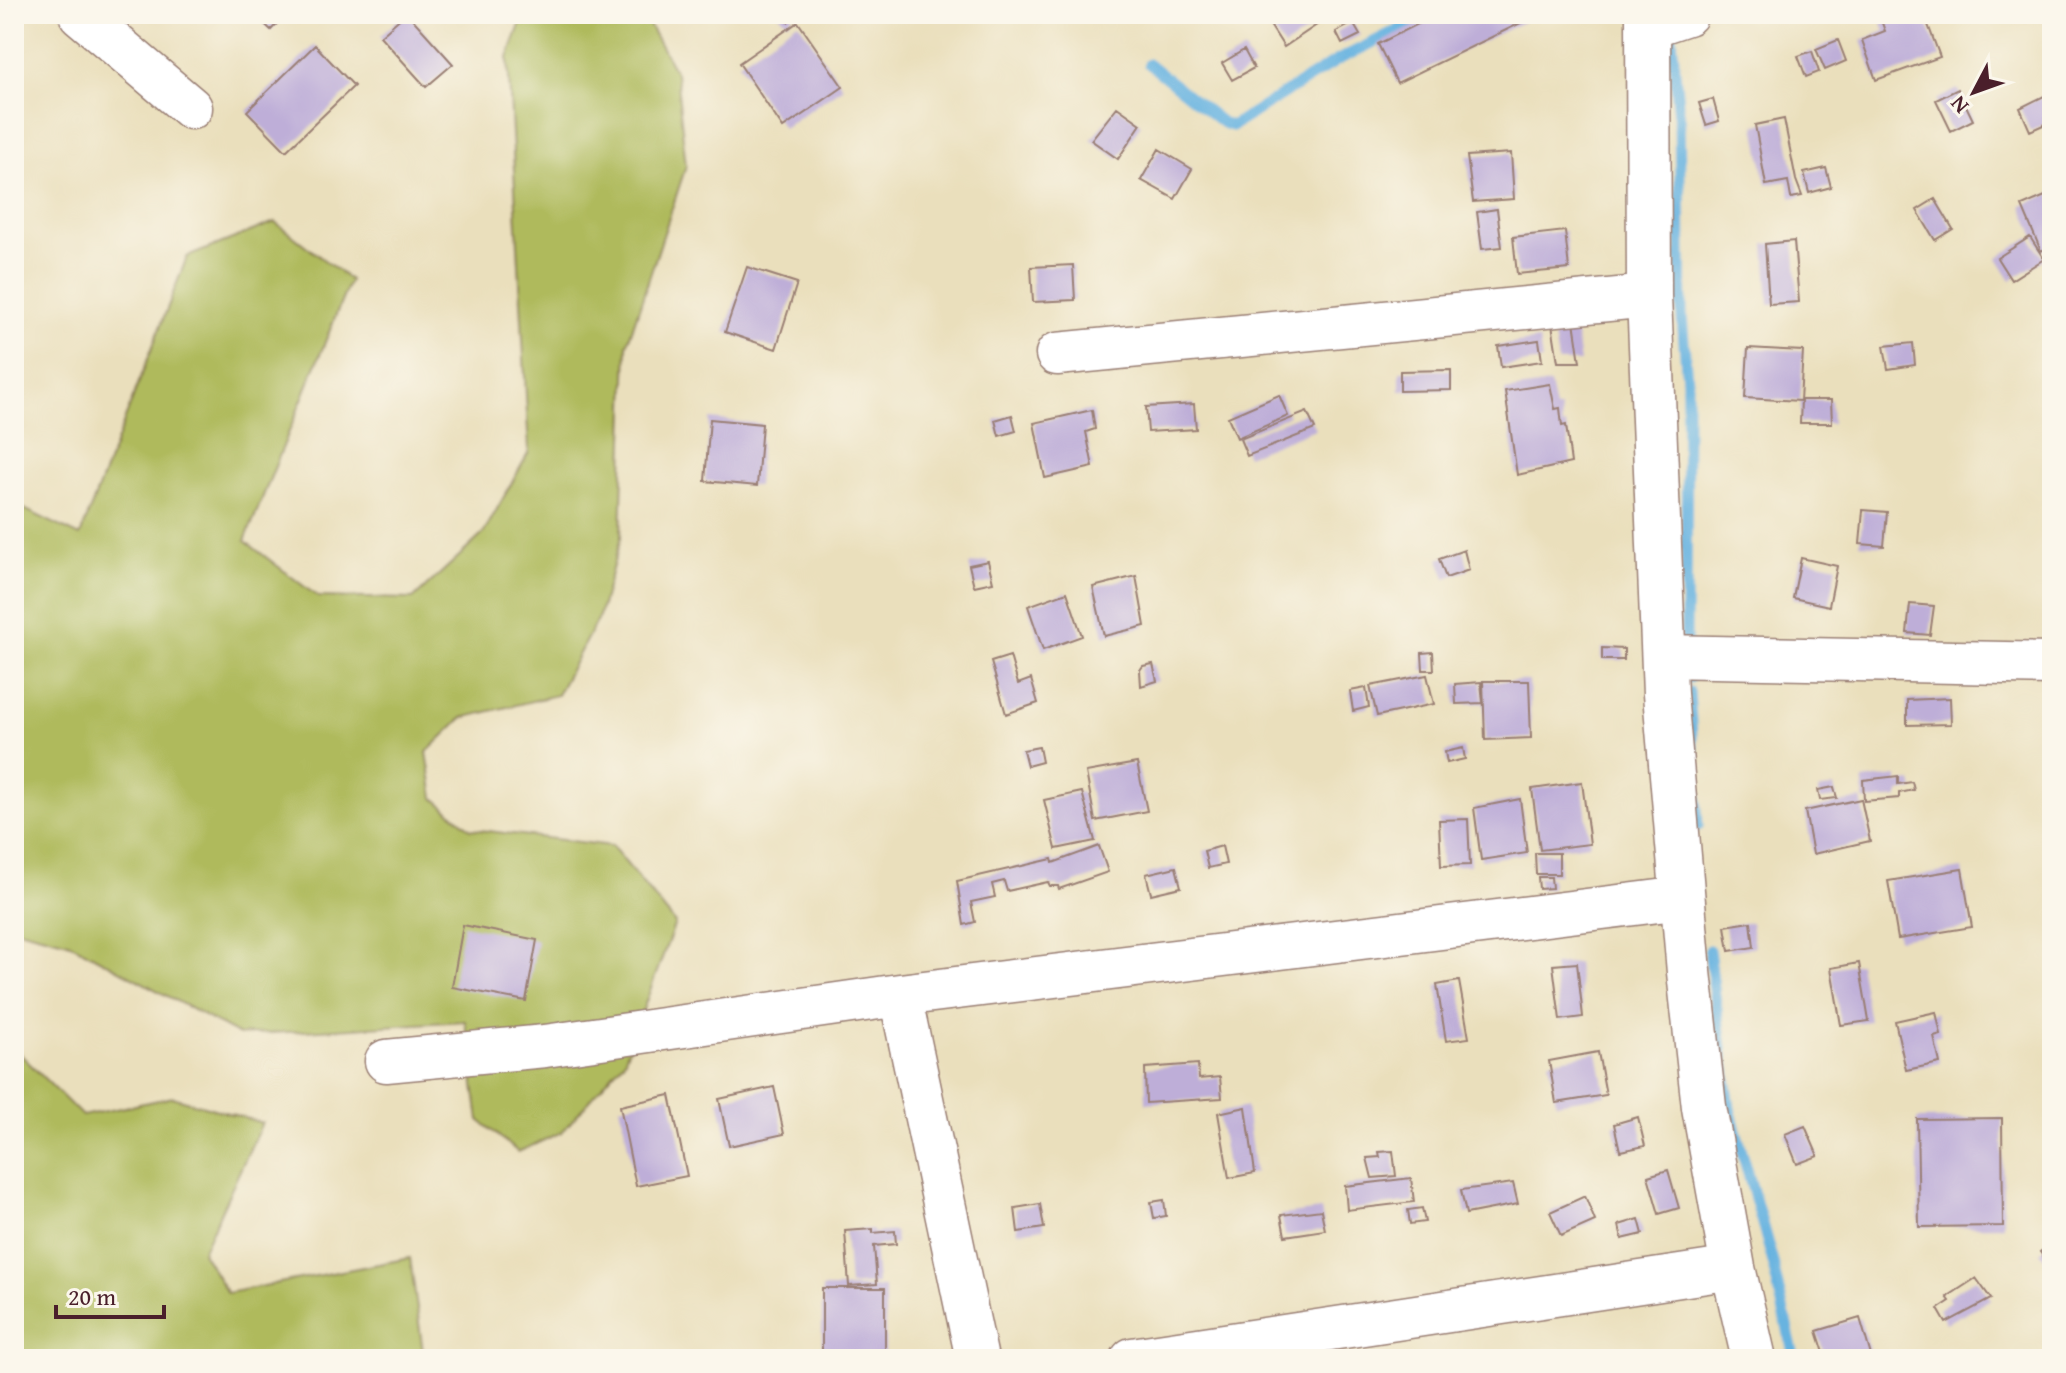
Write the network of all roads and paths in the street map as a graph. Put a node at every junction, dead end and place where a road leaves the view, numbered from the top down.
1 (80, 14) edge
2 (1661, 18) edge
3 (191, 108) dead end
4 (1649, 296) junction
5 (1057, 354) dead end
6 (1663, 656) junction
7 (2052, 664) edge
8 (1683, 898) junction
9 (900, 995) junction
10 (386, 1061) dead end
11 (1733, 1268) junction
12 (977, 1359) edge
13 (1132, 1359) edge
14 (1754, 1359) edge

1 - 3 street
2 - 4 main road
4 - 5 street
4 - 6 main road
6 - 7 street
6 - 8 main road
8 - 9 street
8 - 11 main road
9 - 10 street
9 - 12 street
11 - 13 street
11 - 14 main road

